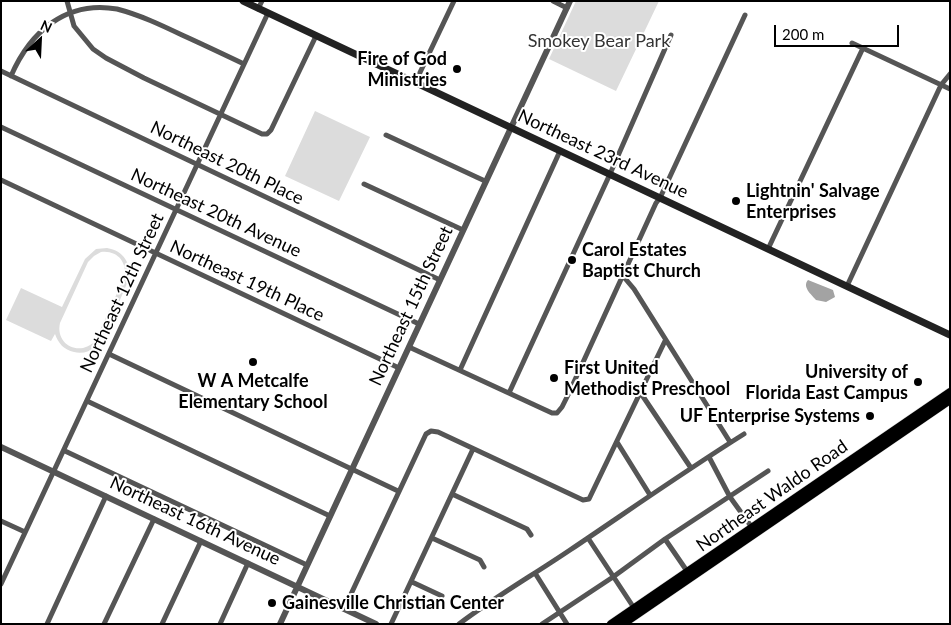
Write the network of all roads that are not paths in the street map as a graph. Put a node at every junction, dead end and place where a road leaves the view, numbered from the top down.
1 (67, 1) edge
2 (243, 1) edge
3 (454, 1) edge
4 (553, 1) edge
5 (260, 5) edge
6 (568, 5) edge
7 (70, 12) junction
8 (268, 13) junction
9 (745, 16) dead end
10 (671, 35) dead end
11 (316, 36) junction
12 (852, 43) dead end
13 (863, 48) junction
14 (244, 64) junction
15 (1, 72) edge
16 (950, 74) edge
17 (11, 76) junction
18 (415, 82) junction
19 (941, 85) junction
20 (950, 89) edge
21 (221, 114) junction
22 (1, 127) edge
23 (510, 127) junction
24 (386, 135) dead end
25 (560, 151) junction
26 (197, 164) junction
27 (610, 174) junction
28 (1, 180) edge
29 (485, 181) junction
30 (364, 184) dead end
31 (660, 198) junction
32 (176, 209) junction
33 (464, 230) junction
34 (768, 249) junction
35 (155, 253) junction
36 (623, 276) junction
37 (440, 280) junction
38 (847, 286) junction
39 (419, 324) junction
40 (950, 334) edge
41 (665, 341) junction
42 (408, 347) junction
43 (109, 354) junction
44 (399, 368) junction
45 (460, 370) junction
46 (640, 392) junction
47 (950, 392) edge
48 (509, 393) junction
49 (950, 400) edge
50 (87, 401) junction
51 (938, 404) junction
52 (744, 434) dead end
53 (617, 442) junction
54 (730, 442) junction
55 (1, 447) edge
56 (473, 449) junction
57 (65, 451) junction
58 (709, 457) junction
59 (690, 468) junction
60 (352, 469) junction
61 (768, 471) dead end
62 (54, 472) junction
63 (398, 491) junction
64 (452, 494) junction
65 (650, 495) junction
66 (106, 496) junction
67 (730, 497) junction
68 (330, 516) junction
69 (154, 519) junction
70 (1, 521) edge
71 (754, 531) junction
72 (25, 532) junction
73 (531, 535) dead end
74 (432, 538) junction
75 (588, 538) junction
76 (666, 538) junction
77 (201, 541) junction
78 (248, 563) junction
79 (307, 565) junction
80 (484, 568) dead end
81 (535, 573) junction
82 (689, 575) junction
83 (613, 577) junction
84 (412, 582) junction
85 (1, 584) edge
86 (297, 586) junction
87 (442, 596) dead end
88 (344, 609) junction
89 (636, 611) junction
90 (559, 612) junction
91 (47, 624) edge
92 (104, 624) edge
93 (162, 624) edge
94 (220, 624) edge
95 (280, 624) edge
96 (376, 624) edge
97 (391, 624) edge
98 (459, 624) edge
99 (542, 624) edge
100 (567, 624) edge
101 (611, 624) edge
102 (623, 624) edge

1 - 7 street
2 - 5 main road, Northeast 23rd Avenue
3 - 18 street
4 - 6 street
5 - 8 main road, Northeast 23rd Avenue
6 - 23 street, Northeast 15th Street
7 - 14 street
7 - 17 street
7 - 21 street
8 - 11 main road, Northeast 23rd Avenue
8 - 14 street, Northeast 12th Street
9 - 31 street
10 - 27 street
11 - 18 main road, Northeast 23rd Avenue
11 - 21 street
12 - 13 street
13 - 19 street
13 - 34 street
14 - 21 street, Northeast 12th Street
15 - 17 street, Northeast 20th Place
16 - 19 street
17 - 26 street, Northeast 20th Place
18 - 23 main road, Northeast 23rd Avenue
19 - 20 street
19 - 38 street
21 - 26 street, Northeast 12th Street
22 - 32 street, Northeast 20th Avenue
23 - 25 main road, Northeast 23rd Avenue
23 - 29 street, Northeast 15th Street
24 - 29 street
25 - 27 main road, Northeast 23rd Avenue
25 - 45 street
26 - 32 street, Northeast 12th Street
26 - 37 street, Northeast 20th Place
27 - 31 main road, Northeast 23rd Avenue
27 - 48 street
28 - 35 street, Northeast 19th Place
29 - 33 street, Northeast 15th Street
30 - 33 street
31 - 34 main road, Northeast 23rd Avenue
31 - 36 street
32 - 35 street, Northeast 12th Street
32 - 39 street, Northeast 20th Avenue
33 - 37 street, Northeast 15th Street
34 - 38 main road, Northeast 23rd Avenue
35 - 43 street, Northeast 12th Street
35 - 44 street, Northeast 19th Place
36 - 41 street
36 - 48 street
37 - 39 street, Northeast 15th Street
38 - 40 main road, Northeast 23rd Avenue
39 - 42 street, Northeast 15th Street
41 - 46 street
41 - 54 street
42 - 44 street, Northeast 15th Street
42 - 45 street
43 - 50 street, Northeast 12th Street
43 - 60 street
44 - 60 street, Northeast 15th Street
45 - 48 street
46 - 53 street
46 - 59 street
47 - 51 highway, Northeast Waldo Road
49 - 51 highway, Northeast Waldo Road
50 - 57 street, Northeast 12th Street
50 - 68 street
51 - 71 highway, Northeast Waldo Road
52 - 54 street
53 - 56 street
53 - 65 street
54 - 58 street
55 - 62 street, Northeast 16th Avenue
56 - 63 street
56 - 64 street
57 - 62 street, Northeast 12th Street
57 - 79 street
58 - 59 street
58 - 67 street
59 - 65 street
60 - 63 street
60 - 68 street, Northeast 15th Street
61 - 67 street
62 - 66 street, Northeast 16th Avenue
62 - 72 street, Northeast 12th Street
63 - 88 street
64 - 73 street
64 - 74 street
65 - 75 street
66 - 69 street, Northeast 16th Avenue
66 - 91 street
67 - 71 street
67 - 76 street
68 - 79 street, Northeast 15th Street
69 - 77 street, Northeast 16th Avenue
69 - 92 street
70 - 72 street
71 - 82 highway, Northeast Waldo Road
72 - 85 street, Northeast 12th Street
74 - 80 street
74 - 84 street
75 - 81 street
75 - 83 street
76 - 82 street
76 - 83 street
77 - 78 street, Northeast 16th Avenue
77 - 93 street
78 - 86 street, Northeast 16th Avenue
78 - 94 street
79 - 86 street, Northeast 15th Street
81 - 90 street
81 - 98 street
82 - 89 highway, Northeast Waldo Road
83 - 89 street
83 - 90 street
84 - 87 street
84 - 97 street
86 - 88 street, Northeast 16th Avenue
86 - 95 street, Northeast 15th Street
88 - 96 street, Northeast 16th Avenue
89 - 101 highway
89 - 102 highway
90 - 99 street
90 - 100 street

